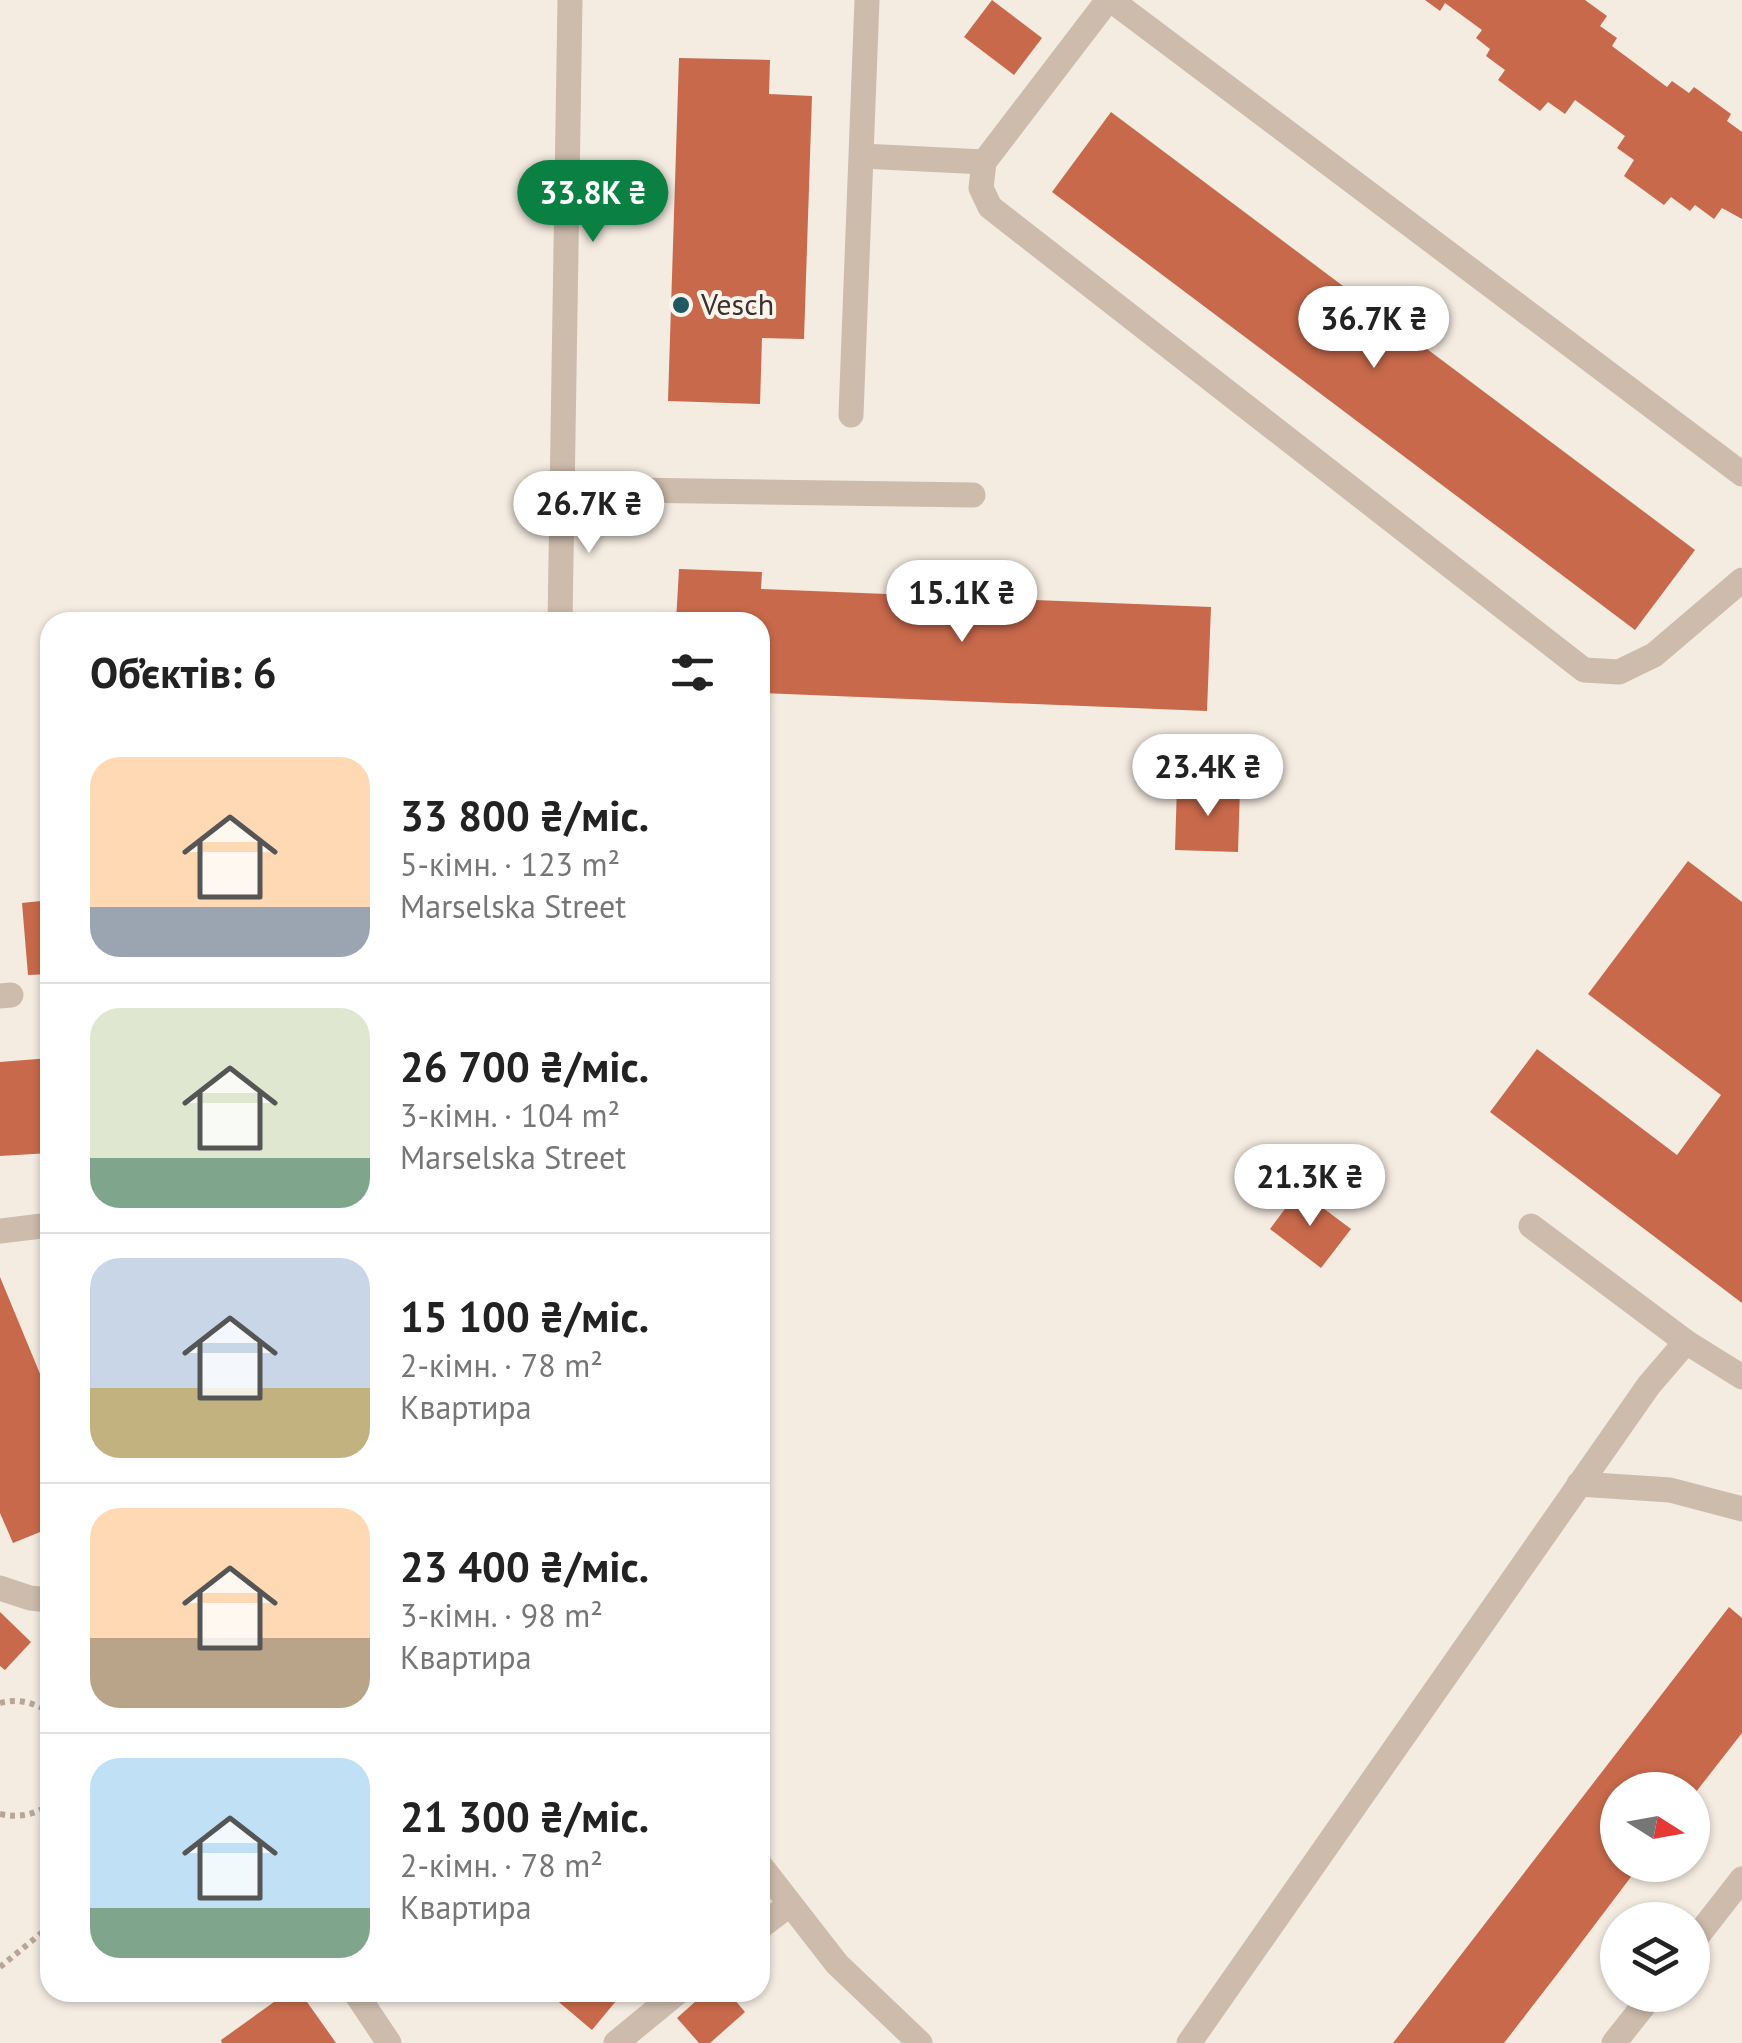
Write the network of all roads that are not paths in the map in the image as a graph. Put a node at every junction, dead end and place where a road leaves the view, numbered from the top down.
1 (570, 0) edge
2 (867, 0) edge
3 (1110, 0) edge
4 (862, 156) junction
5 (984, 162) junction
6 (851, 415) dead end
7 (1742, 474) edge
8 (562, 489) junction
9 (973, 496) dead end
10 (1742, 580) edge
11 (560, 612) edge
12 (1530, 1226) dead end
13 (40, 1229) edge
14 (0, 1232) edge
15 (1686, 1342) junction
16 (1742, 1377) edge
17 (1579, 1484) junction
18 (1742, 1509) edge
19 (0, 1588) edge
20 (40, 1598) edge
21 (770, 1879) edge
22 (1742, 1879) edge
23 (789, 1905) junction
24 (770, 1919) edge
25 (1710, 1920) edge
26 (362, 2002) edge
27 (658, 2002) edge
28 (1639, 2012) edge
29 (389, 2043) edge
30 (616, 2043) edge
31 (920, 2043) edge
32 (1189, 2043) edge
33 (1614, 2043) edge

1 - 8 street
2 - 4 street
3 - 5 street
3 - 7 street
4 - 5 street
4 - 6 street
5 - 10 street
8 - 9 street
8 - 11 street
12 - 15 street
13 - 14 street
15 - 16 street
15 - 17 street
17 - 18 street
17 - 32 street
19 - 20 street
21 - 23 street
22 - 25 street
23 - 24 street
23 - 31 street
26 - 29 street
27 - 30 street
28 - 33 street

